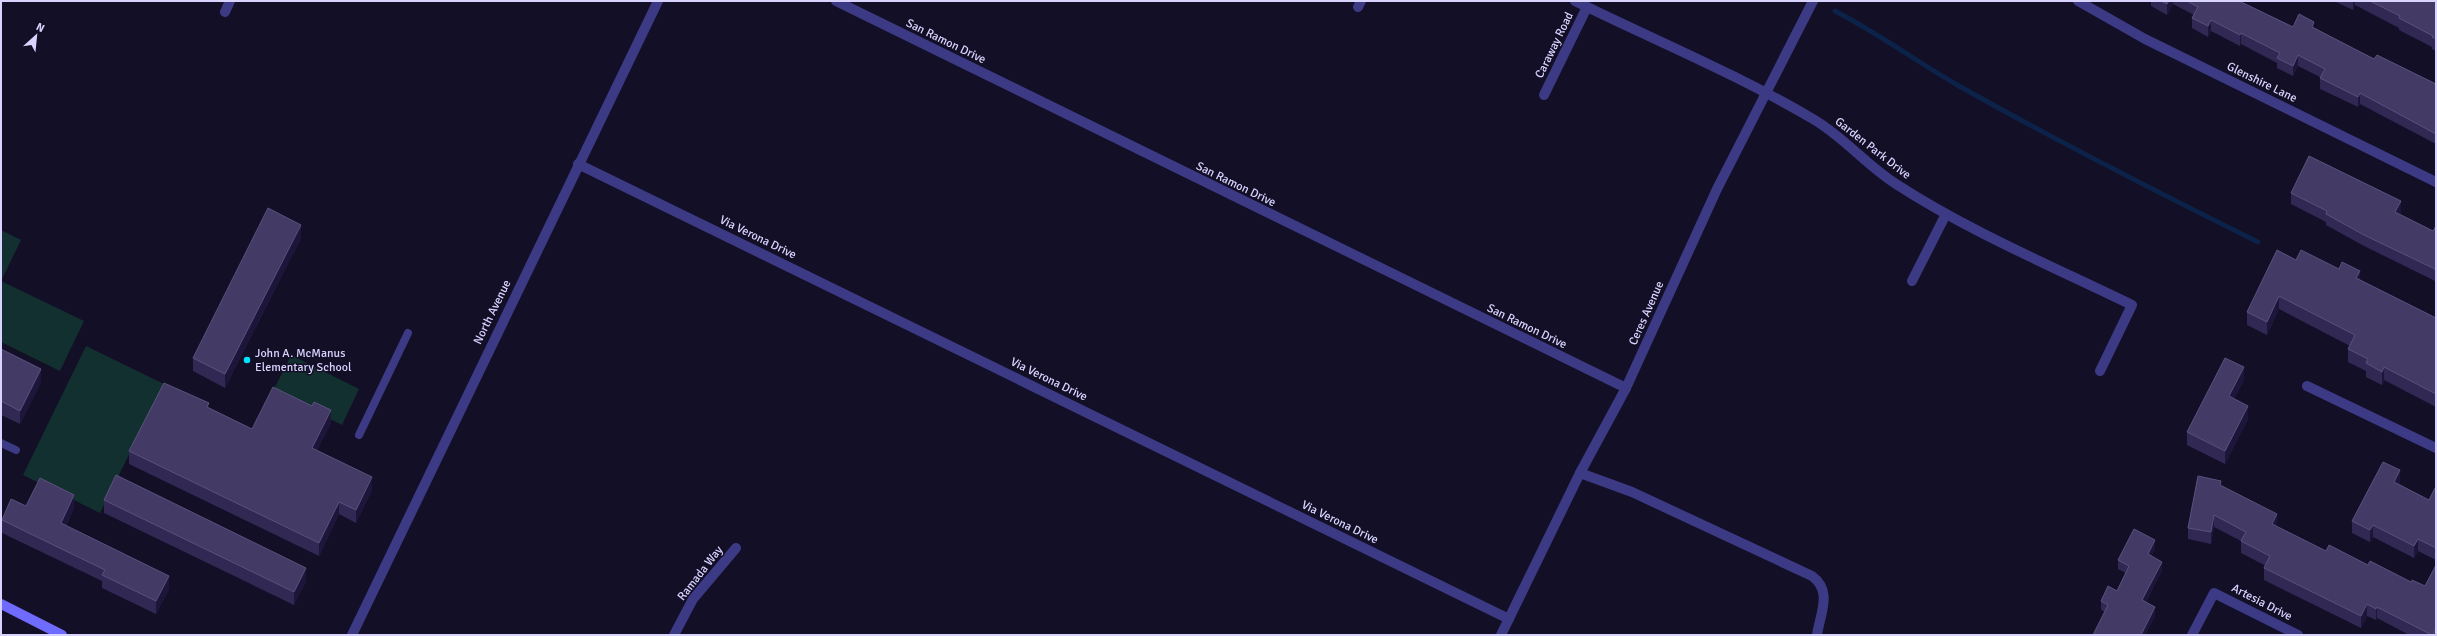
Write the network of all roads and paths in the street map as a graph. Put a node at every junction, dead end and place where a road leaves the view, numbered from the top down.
1 (230, 1) edge
2 (658, 1) edge
3 (836, 1) edge
4 (1575, 1) edge
5 (1813, 1) edge
6 (2078, 1) edge
7 (1587, 7) junction
8 (225, 12) dead end
9 (1765, 94) junction
10 (1544, 95) dead end
11 (578, 164) junction
12 (2436, 182) edge
13 (1946, 214) junction
14 (1912, 281) dead end
15 (408, 333) dead end
16 (2100, 371) dead end
17 (2307, 386) dead end
18 (1626, 388) junction
19 (359, 435) dead end
20 (1, 443) edge
21 (2436, 448) edge
22 (16, 450) dead end
23 (1580, 473) junction
24 (736, 548) dead end
25 (1, 604) edge
26 (1509, 619) junction
27 (62, 635) edge
28 (352, 635) edge
29 (674, 635) edge
30 (1501, 635) edge
31 (1817, 635) edge
32 (2192, 635) edge
33 (2298, 635) edge

1 - 8 street
2 - 11 street, North Avenue
3 - 18 street, San Ramon Drive
4 - 7 street, Garden Park Drive
5 - 9 street, Ceres Avenue
6 - 12 street, Glenshire Lane
7 - 9 street, Garden Park Drive
7 - 10 street, Caraway Road
9 - 13 street, Garden Park Drive
9 - 18 street, Ceres Avenue
11 - 26 street, Via Verona Drive
11 - 28 street, North Avenue
13 - 14 street
13 - 16 street, Garden Park Drive
15 - 19 lane
17 - 21 street
18 - 23 street, Ceres Avenue
20 - 22 lane
23 - 26 street, Ceres Avenue
23 - 31 street
24 - 29 street, Ramada Way
25 - 27 main road
26 - 30 street, Ceres Avenue
32 - 33 street, Artesia Drive

